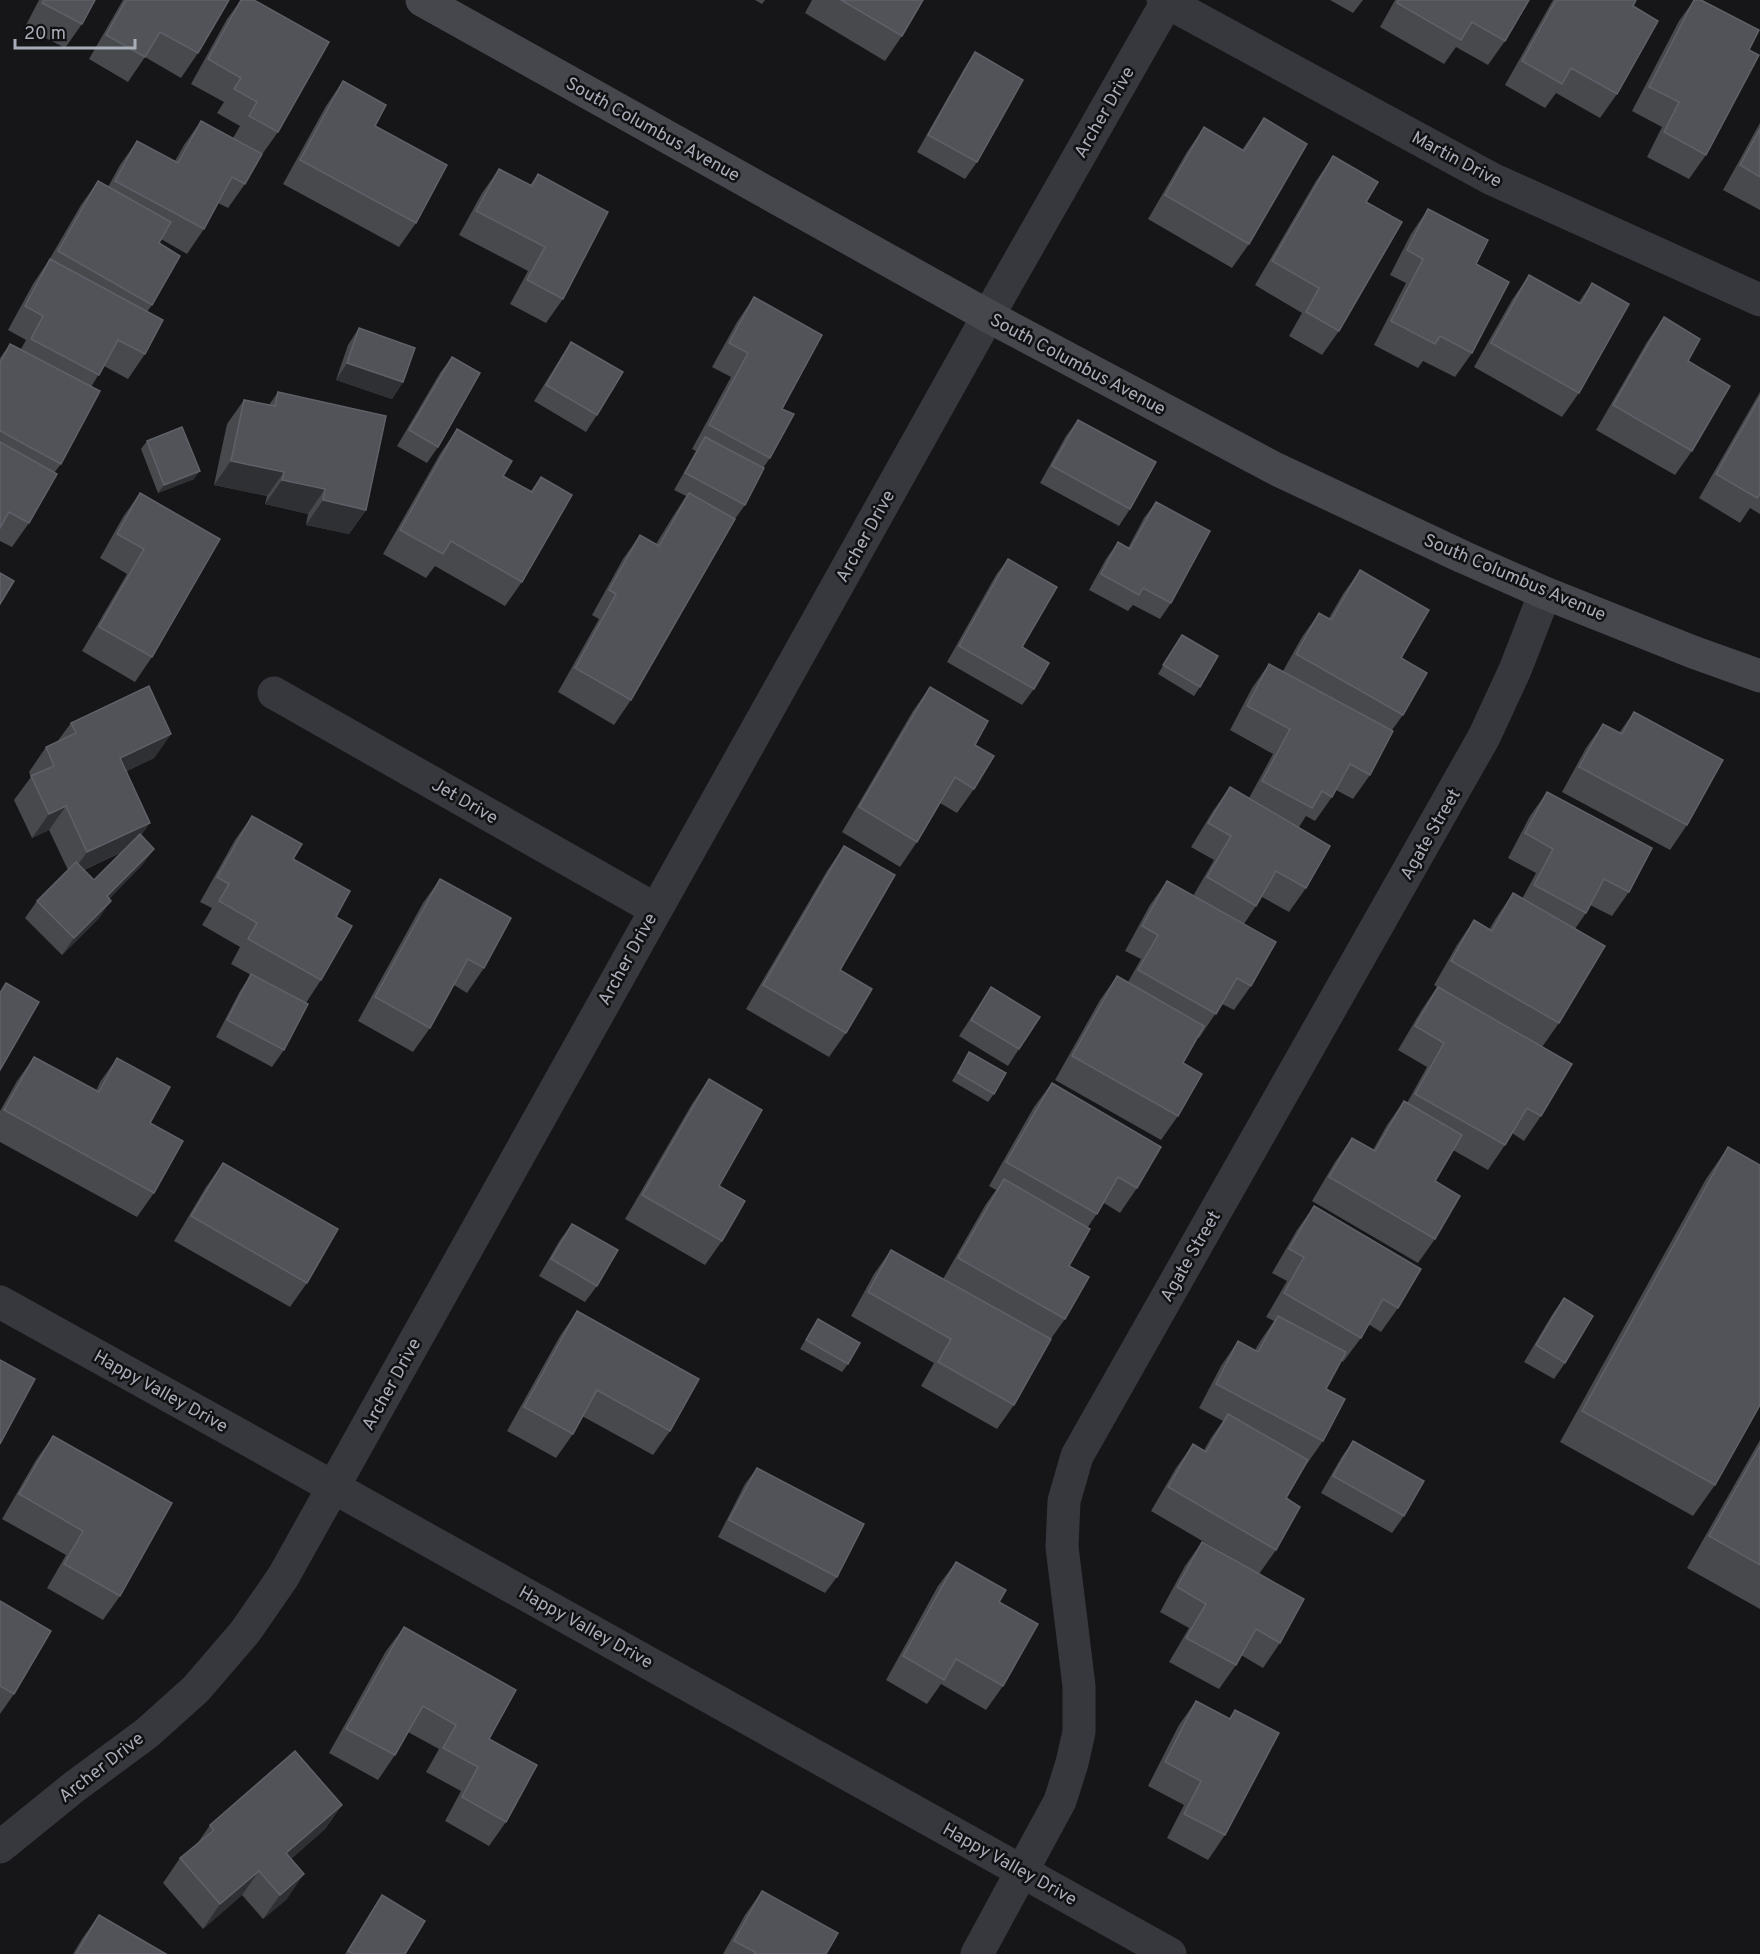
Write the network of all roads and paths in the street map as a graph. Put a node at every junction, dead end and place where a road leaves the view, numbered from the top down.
1 (422, 0) edge
2 (1166, 1) edge
3 (1760, 300) edge
4 (988, 316) junction
5 (1545, 593) junction
6 (1760, 676) edge
7 (274, 693) dead end
8 (655, 909) junction
9 (0, 1302) edge
10 (333, 1487) junction
11 (0, 1847) edge
12 (1023, 1871) junction
13 (977, 1954) edge
14 (1170, 1954) edge

1 - 4 main road, South Columbus Avenue
2 - 3 street, Martin Drive
2 - 4 street, Archer Drive
4 - 5 main road, South Columbus Avenue
4 - 8 street, Archer Drive
5 - 6 main road, South Columbus Avenue
5 - 12 street, Agate Street
7 - 8 street, Jet Drive
8 - 10 street, Archer Drive
9 - 10 street, Happy Valley Drive
10 - 11 street, Archer Drive
10 - 12 street, Happy Valley Drive
12 - 13 street, Agate Street
12 - 14 street, Happy Valley Drive

